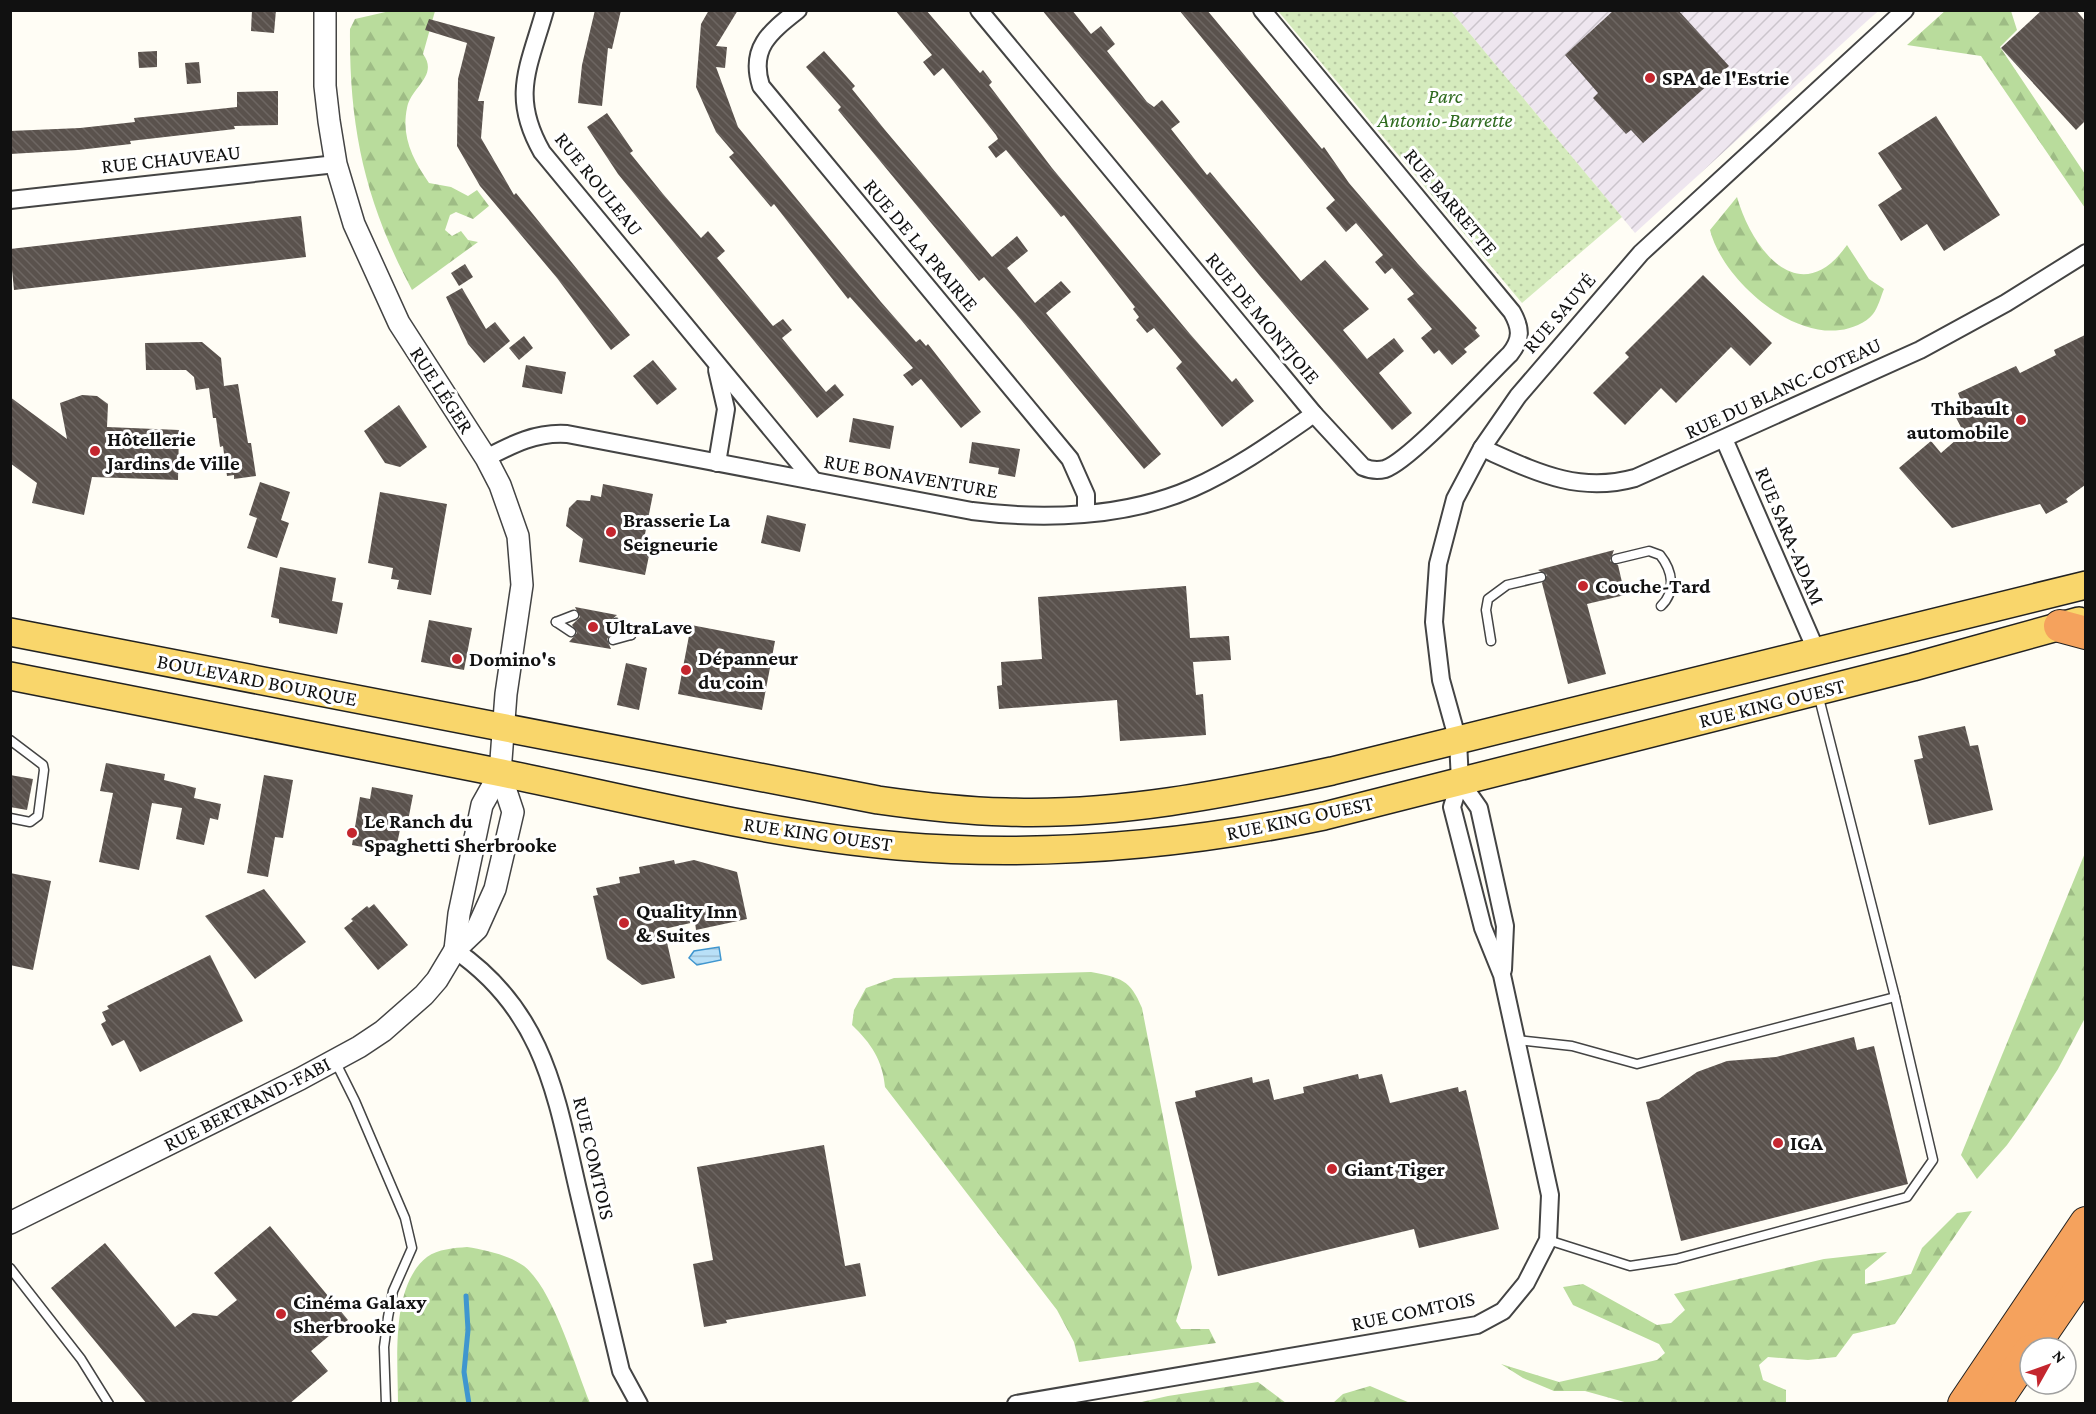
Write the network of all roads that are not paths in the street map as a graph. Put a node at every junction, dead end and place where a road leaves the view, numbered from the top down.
1 (325, 10) edge
2 (545, 10) edge
3 (798, 10) edge
4 (979, 10) edge
5 (1262, 10) edge
6 (1905, 10) edge
7 (336, 164) junction
8 (10, 200) edge
9 (2085, 253) edge
10 (1512, 312) joint
11 (714, 360) junction
12 (1314, 414) junction
13 (1724, 439) junction
14 (1482, 448) junction
15 (486, 458) junction
16 (717, 463) junction
17 (814, 481) junction
18 (1086, 513) junction
19 (1616, 559) dead end
20 (1540, 577) dead end
21 (2085, 585) edge
22 (1661, 606) dead end
23 (574, 615) dead end
24 (616, 622) dead end
25 (2077, 626) edge
26 (10, 632) edge
27 (571, 632) dead end
28 (613, 640) dead end
29 (1491, 641) dead end
30 (1816, 650) junction
31 (10, 676) edge
32 (1817, 691) junction
33 (503, 727) junction
34 (10, 740) edge
35 (1458, 741) junction
36 (500, 773) junction
37 (1460, 781) junction
38 (10, 818) edge
39 (455, 950) junction
40 (1502, 975) junction
41 (1895, 997) junction
42 (1517, 1040) junction
43 (335, 1060) junction
44 (10, 1223) edge
45 (2085, 1223) edge
46 (1548, 1240) junction
47 (10, 1268) edge
48 (2085, 1269) edge
49 (2040, 1336) edge
50 (2018, 1368) edge
51 (109, 1404) edge
52 (386, 1404) edge
53 (639, 1404) edge
54 (1016, 1404) edge
55 (1964, 1404) edge
56 (1994, 1404) edge

1 - 7 street, RUE LÉGER
2 - 11 street, RUE ROULEAU
3 - 18 street, RUE DE LA PRAIRIE
4 - 12 street, RUE DE MONTJOIE
5 - 10 street, RUE BARRETTE
6 - 14 street, RUE SAUVÉ
7 - 8 street, RUE CHAUVEAU
7 - 15 street, RUE LÉGER
9 - 13 street, RUE DU BLANC-COTEAU
10 - 12 street, RUE DE MONTJOIE
11 - 16 street, RUE ROULEAU
11 - 17 street, RUE ROULEAU
12 - 18 street, RUE BONAVENTURE
13 - 14 street, RUE DU BLANC-COTEAU
13 - 30 street, RUE SARA-ADAM
14 - 35 street, RUE SAUVÉ
15 - 16 street, RUE BONAVENTURE
15 - 33 street, RUE LÉGER
16 - 17 street, RUE BONAVENTURE
17 - 18 street, RUE BONAVENTURE
19 - 22 lane
20 - 29 lane
21 - 30 main road, RUE KING OUEST
23 - 27 lane
24 - 28 lane
25 - 32 main road, RUE KING OUEST
26 - 33 main road, BOULEVARD BOURQUE
30 - 35 main road, RUE KING OUEST
31 - 36 main road, BOULEVARD BOURQUE
32 - 37 main road, RUE KING OUEST
32 - 41 lane
33 - 35 main road, RUE KING OUEST
33 - 36 street, RUE LÉGER
34 - 38 lane
35 - 37 street, RUE COMTOIS
36 - 37 main road, RUE KING OUEST
36 - 39 street, RUE BERTRAND-FABI
36 - 39 street, RUE BERTRAND-FABI
37 - 40 street, RUE COMTOIS
37 - 40 street, RUE COMTOIS
39 - 43 street, RUE BERTRAND-FABI
39 - 53 street, RUE COMTOIS
40 - 42 street, RUE COMTOIS
41 - 42 lane
41 - 46 lane
42 - 46 street, RUE COMTOIS
43 - 44 street, RUE BERTRAND-FABI
43 - 52 lane
45 - 55 highway
46 - 54 street, RUE COMTOIS
47 - 51 lane
48 - 49 highway
50 - 56 highway

